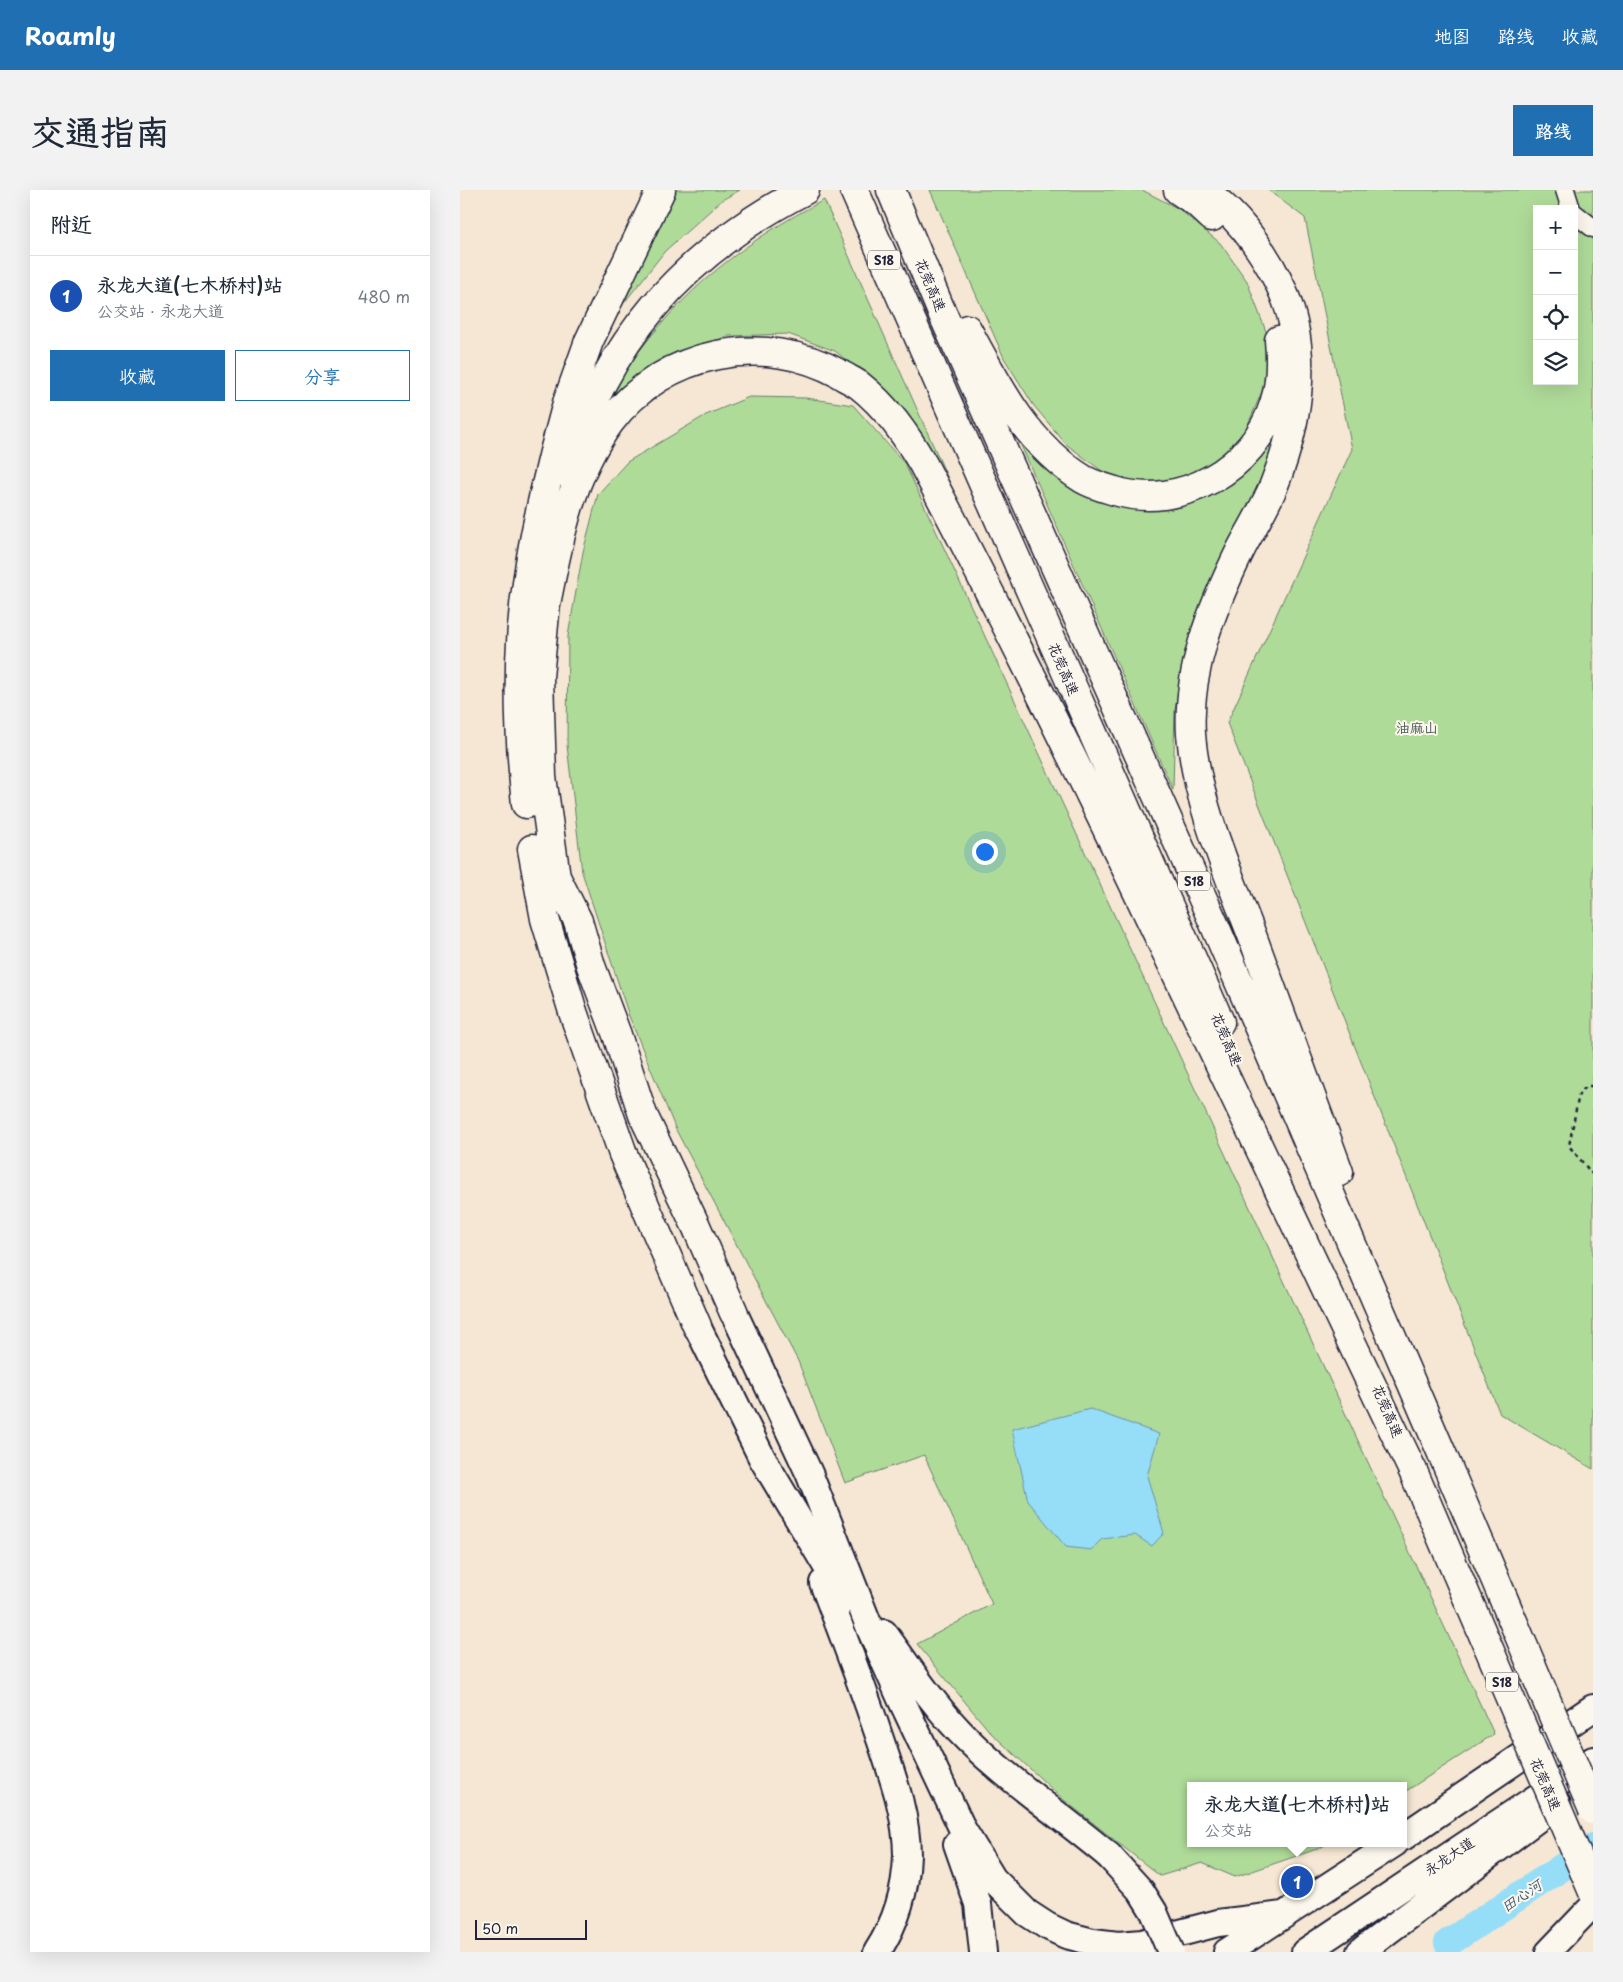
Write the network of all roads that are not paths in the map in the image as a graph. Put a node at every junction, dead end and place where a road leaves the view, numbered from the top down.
1 (661, 190) edge
2 (771, 190) edge
3 (804, 190) edge
4 (854, 190) edge
5 (891, 190) edge
6 (905, 190) edge
7 (1178, 190) edge
8 (1203, 190) edge
9 (1565, 190) edge
10 (1570, 205) edge
11 (1578, 217) edge
12 (1593, 228) edge
13 (947, 305) junction
14 (554, 452) junction
15 (545, 610) junction
16 (734, 1313) joint
17 (697, 1326) joint
18 (1443, 1456) junction
19 (1413, 1471) junction
20 (797, 1517) junction
21 (846, 1563) junction
22 (1593, 1708) edge
23 (1593, 1760) edge
24 (1593, 1777) edge
25 (1593, 1810) edge
26 (1407, 1834) edge
27 (1389, 1847) edge
28 (1593, 1892) edge
29 (1593, 1905) edge
30 (1283, 1915) junction
31 (877, 1952) edge
32 (983, 1952) edge
33 (1171, 1952) edge
34 (1227, 1952) edge
35 (1305, 1952) edge
36 (1360, 1952) edge
37 (1548, 1952) edge

1 - 14 highway
2 - 14 highway
3 - 15 highway
4 - 19 highway, 花莞高速 / S18
5 - 13 highway, 花莞高速 / S18
6 - 13 highway
7 - 13 highway
8 - 18 highway
9 - 10 street
11 - 12 street
13 - 18 highway, 花莞高速 / S18
14 - 17 highway
15 - 16 highway
15 - 19 highway
16 - 21 main road
17 - 20 main road
18 - 25 highway, 花莞高速 / S18, bridge
19 - 28 highway, 花莞高速 / S18, bridge
20 - 31 main road
20 - 32 main road
21 - 30 main road
21 - 33 main road, bridge
22 - 26 main road
23 - 35 main road, 永龙大道
24 - 36 main road
27 - 30 main road
29 - 37 street
30 - 34 main road

